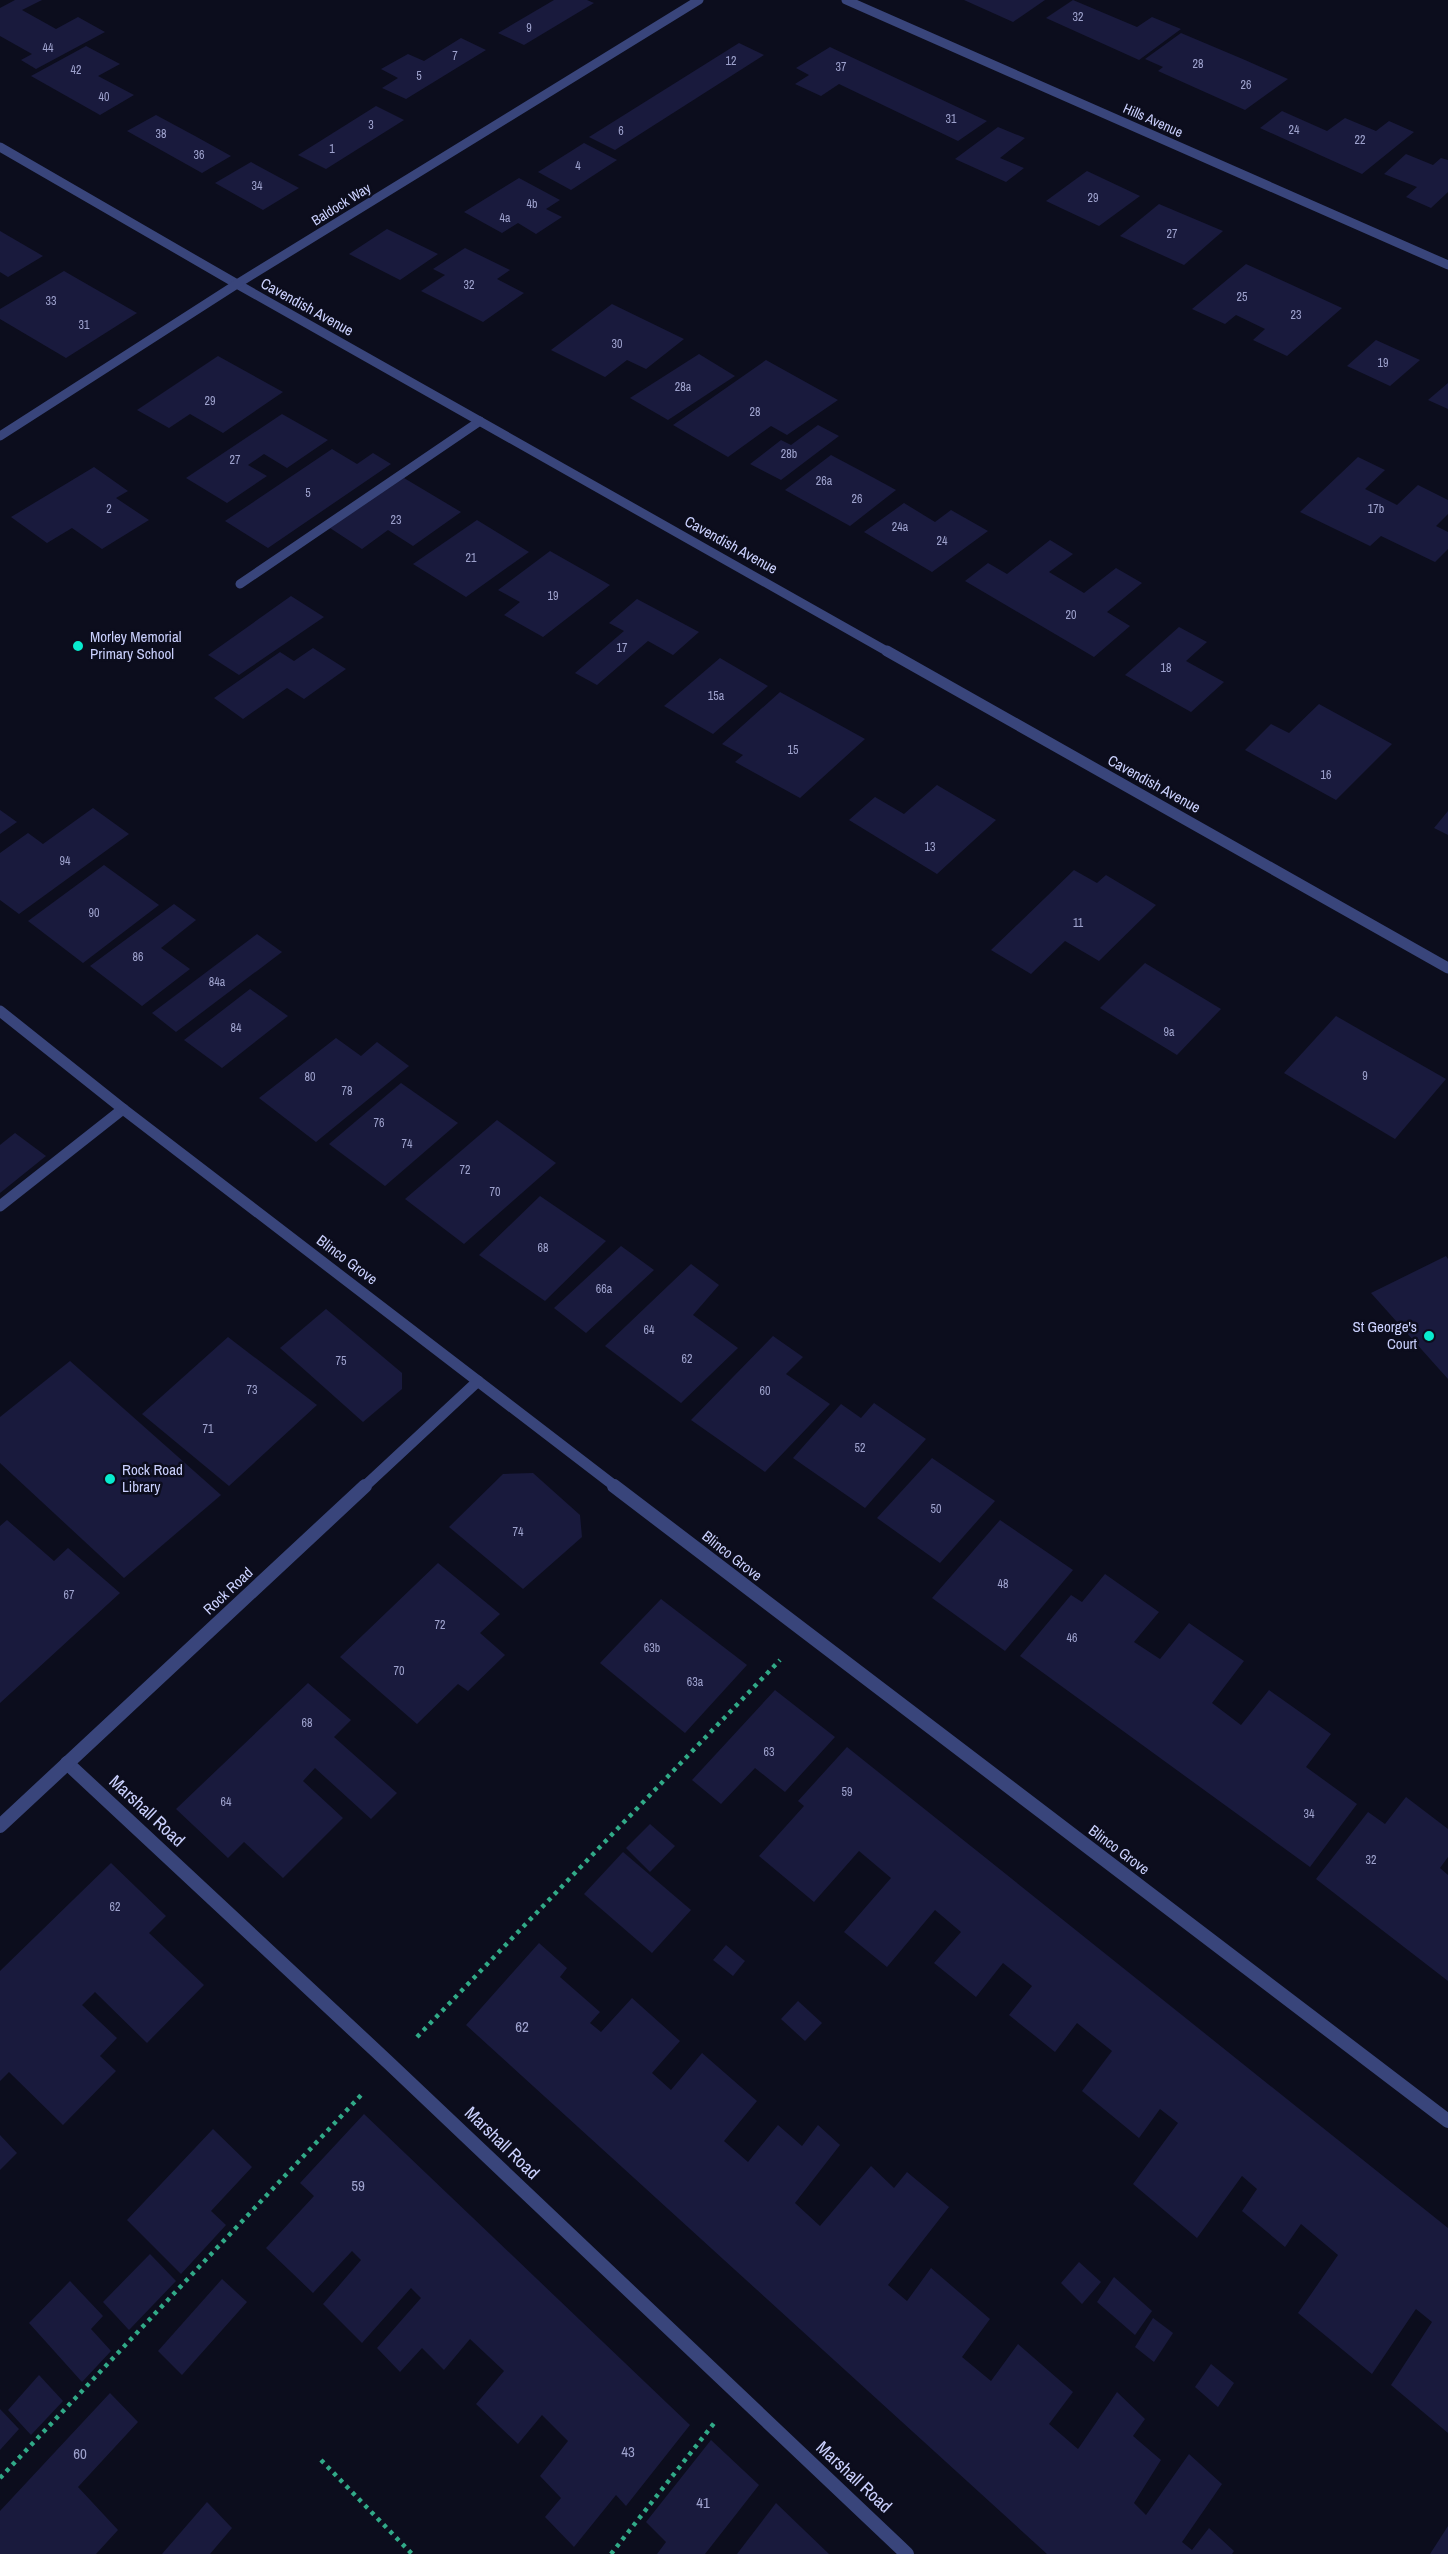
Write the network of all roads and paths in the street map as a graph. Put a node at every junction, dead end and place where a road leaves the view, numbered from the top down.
1 (699, 0) edge
2 (846, 0) edge
3 (0, 147) edge
4 (1448, 266) edge
5 (237, 284) junction
6 (480, 421) junction
7 (0, 436) edge
8 (240, 584) dead end
9 (1448, 968) edge
10 (0, 1011) edge
11 (123, 1109) junction
12 (0, 1206) edge
13 (478, 1381) junction
14 (806, 1633) junction
15 (67, 1763) junction
16 (0, 1826) edge
17 (390, 2064) junction
18 (1448, 2121) edge
19 (737, 2394) junction
20 (321, 2460) dead end
21 (0, 2478) edge
22 (412, 2554) edge
23 (612, 2554) edge
24 (907, 2554) edge

1 - 5 street, Baldock Way
2 - 4 street, Hills Avenue
3 - 5 street, Cavendish Avenue
5 - 6 street, Cavendish Avenue
5 - 7 street, Baldock Way
6 - 8 street
6 - 9 street, Cavendish Avenue
10 - 11 street, Blinco Grove
11 - 12 street
11 - 13 street, Blinco Grove
13 - 14 street, Blinco Grove
13 - 15 street, Rock Road
14 - 17 path
14 - 18 street, Blinco Grove
15 - 16 street, Rock Road
15 - 17 street, Marshall Road
17 - 19 street, Marshall Road
17 - 21 path
19 - 23 path
19 - 24 street, Marshall Road
20 - 22 path

